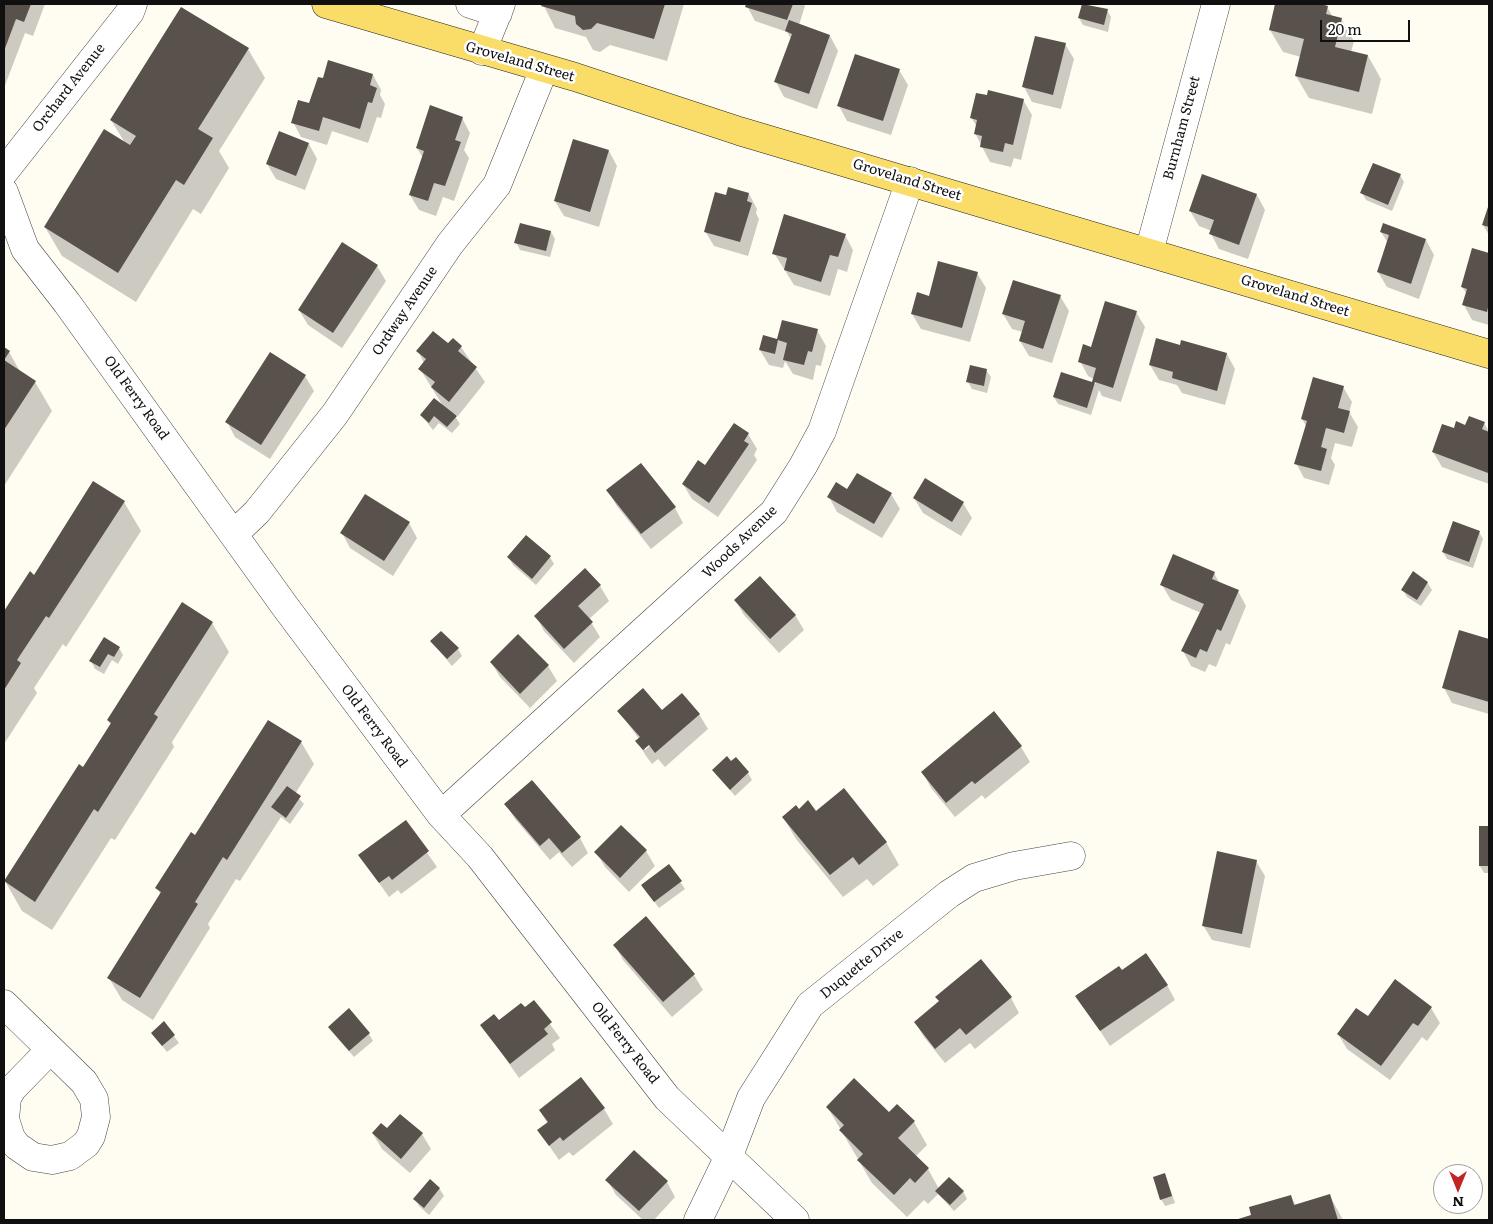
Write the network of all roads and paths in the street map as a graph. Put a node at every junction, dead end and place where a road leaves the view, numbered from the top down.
1 (133, 4) edge
2 (326, 4) edge
3 (470, 4) edge
4 (1216, 4) edge
5 (500, 8) edge
6 (482, 51) junction
7 (544, 69) junction
8 (4, 172) edge
9 (910, 181) junction
10 (4, 192) edge
11 (1149, 252) junction
12 (1489, 354) edge
13 (234, 534) junction
14 (441, 815) junction
15 (1071, 856) dead end
16 (4, 1004) edge
17 (50, 1050) junction
18 (7, 1141) edge
19 (728, 1158) junction
20 (698, 1220) edge
21 (795, 1220) edge

1 - 8 street, Orchard Avenue
2 - 6 main road, Groveland Street
3 - 5 street
4 - 11 street, Burnham Street
5 - 6 street
6 - 7 main road, Groveland Street
7 - 9 main road, Groveland Street
7 - 13 street, Ordway Avenue
9 - 11 main road, Groveland Street
9 - 14 street, Woods Avenue
10 - 13 street, Old Ferry Road
11 - 12 main road, Groveland Street
13 - 14 street, Old Ferry Road
14 - 19 street, Old Ferry Road
15 - 19 street, Duquette Drive
16 - 17 street
17 - 18 street
17 - 18 street
19 - 20 street, Duquette Drive
19 - 21 street, Old Ferry Road

